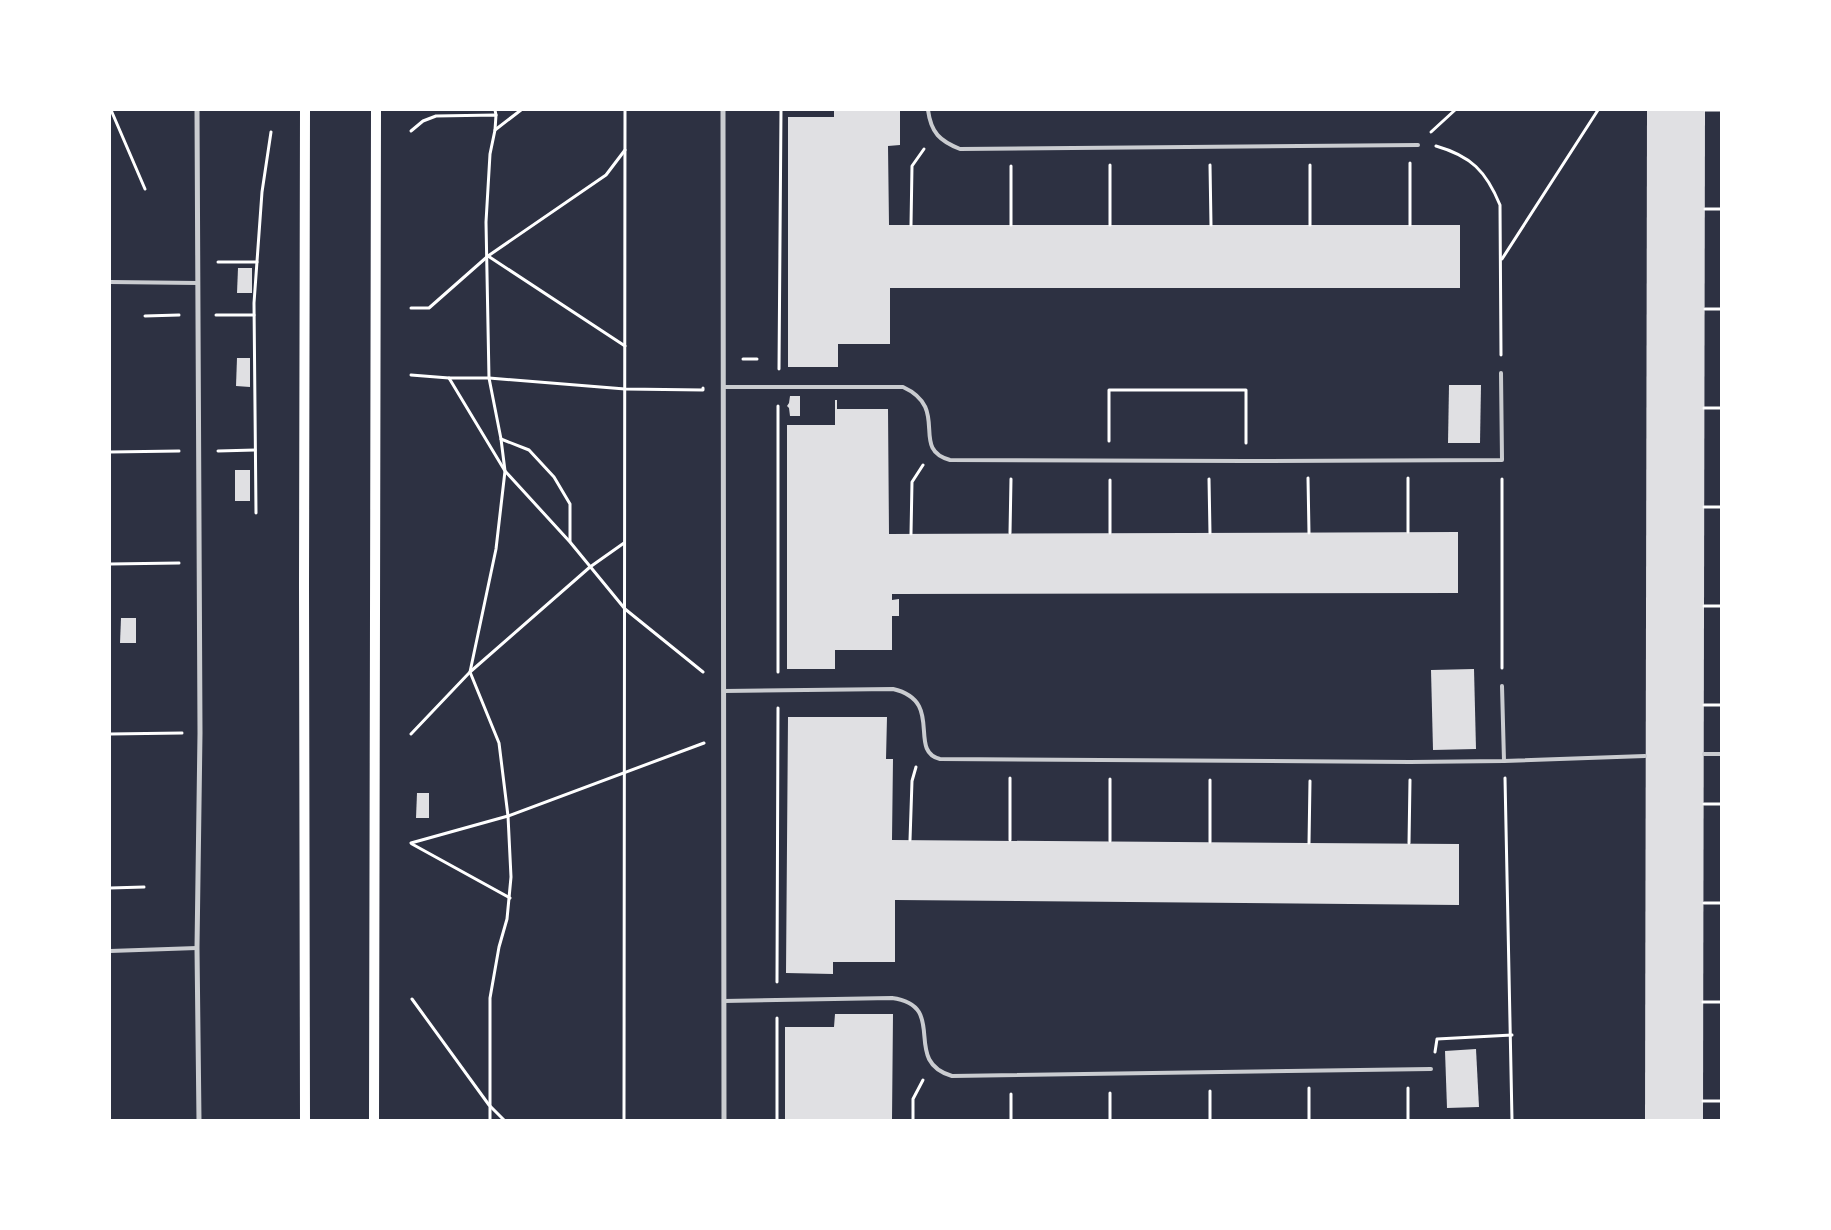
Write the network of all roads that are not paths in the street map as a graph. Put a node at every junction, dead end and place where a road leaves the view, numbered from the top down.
1 (198, 110) edge
2 (306, 110) edge
3 (376, 110) edge
4 (723, 110) edge
5 (928, 110) edge
6 (1418, 145) road end
7 (110, 282) edge
8 (198, 283) junction
9 (1501, 373) road end
10 (723, 387) junction
11 (1502, 686) road end
12 (724, 691) junction
13 (1704, 754) dead end
14 (1721, 754) edge
15 (1646, 756) dead end
16 (1504, 762) junction
17 (197, 948) junction
18 (110, 951) edge
19 (724, 1001) junction
20 (1431, 1070) road end
21 (199, 1120) edge
22 (305, 1120) edge
23 (374, 1120) edge
24 (724, 1120) edge

1 - 8 street
2 - 22 main road
3 - 23 main road
4 - 10 street
5 - 6 lane
7 - 8 lane
8 - 17 street
9 - 10 lane
10 - 12 street
11 - 16 lane
12 - 16 lane
12 - 19 street
13 - 14 lane
15 - 16 lane
17 - 18 lane
17 - 21 street
19 - 20 lane
19 - 24 street

